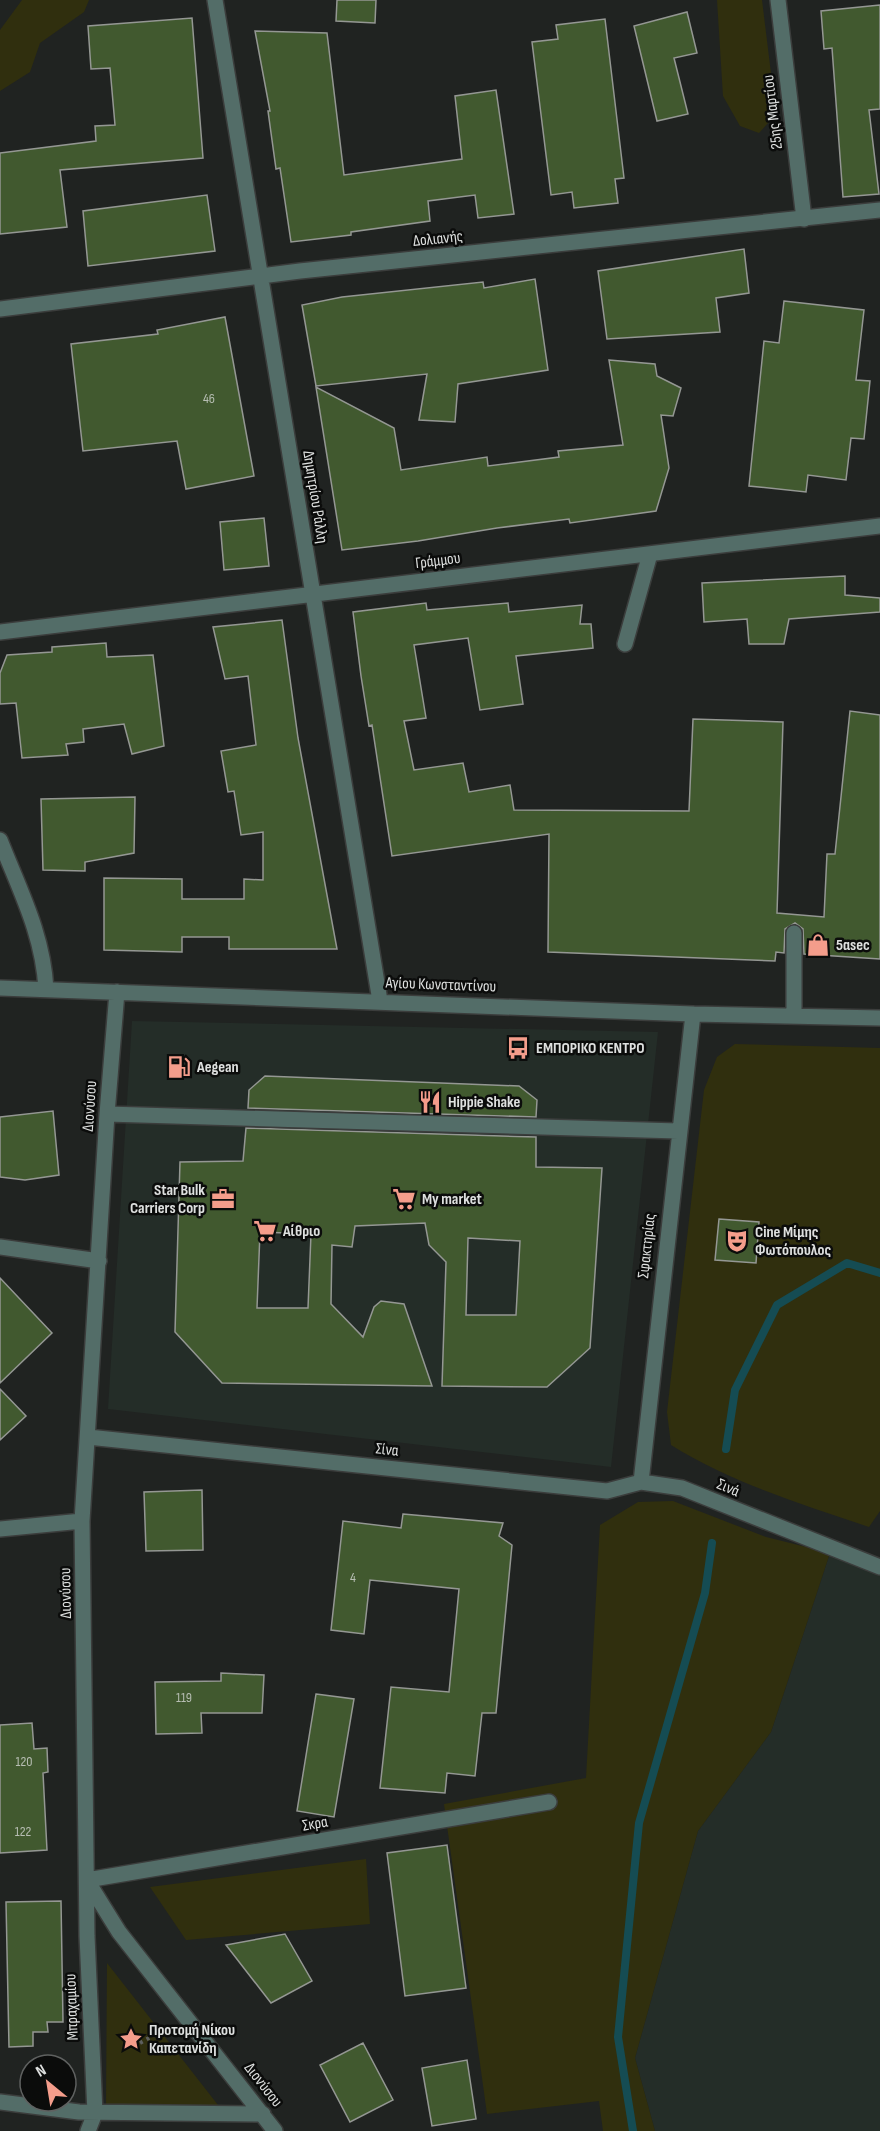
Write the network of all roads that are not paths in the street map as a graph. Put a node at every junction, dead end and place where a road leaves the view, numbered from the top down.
1 (214, 0) edge
2 (778, 0) edge
3 (880, 210) edge
4 (804, 219) junction
5 (260, 276) junction
6 (0, 309) edge
7 (880, 526) edge
8 (650, 554) junction
9 (313, 594) junction
10 (0, 632) edge
11 (625, 644) dead end
12 (0, 840) edge
13 (794, 933) dead end
14 (0, 988) edge
15 (46, 989) junction
16 (117, 992) junction
17 (380, 1001) junction
18 (693, 1014) junction
19 (794, 1016) junction
20 (880, 1018) edge
21 (107, 1114) junction
22 (678, 1131) junction
23 (0, 1247) edge
24 (99, 1261) junction
25 (88, 1437) junction
26 (641, 1482) junction
27 (682, 1488) joint
28 (82, 1521) junction
29 (0, 1529) edge
30 (880, 1567) edge
31 (549, 1802) dead end
32 (87, 1880) junction
33 (0, 2102) edge
34 (95, 2113) junction
35 (262, 2114) junction
36 (88, 2131) edge
37 (275, 2131) edge

1 - 5 street, Δημητρίου Ράλλη
2 - 4 street, 25ης Μαρτίου
3 - 4 street, Δολιανής
4 - 5 street, Δολιανής
5 - 6 street, Δολιανής
5 - 9 street, Δημητρίου Ράλλη
7 - 8 street, Γράμμου
8 - 9 street, Γράμμου
8 - 11 street
9 - 10 street, Γράμμου
9 - 17 street, Δημητρίου Ράλλη
12 - 15 street
13 - 19 street
14 - 15 street, Αγίου Κωνσταντίνου
15 - 16 street, Αγίου Κωνσταντίνου
16 - 17 street, Αγίου Κωνσταντίνου
16 - 21 street, Διονύσου
17 - 18 street, Αγίου Κωνσταντίνου
18 - 19 street, Αγίου Κωνσταντίνου
18 - 22 street, Σφακτηρίας
19 - 20 street, Αγίου Κωνσταντίνου
21 - 22 street
21 - 24 street, Διονύσου
22 - 26 street, Σφακτηρίας
23 - 24 street
24 - 25 street, Διονύσου
25 - 26 street, Σίνα
25 - 28 street, Διονύσου
26 - 27 street, Σίνα
27 - 30 street, Σινά
28 - 29 street
28 - 32 street, Διονύσου
31 - 32 street, Σκρα
32 - 34 street, Μπραχαμίου
32 - 35 street, Διονύσου
33 - 34 street
34 - 35 street
34 - 36 street, Μπραχαμίου
35 - 37 street, Διονύσου

